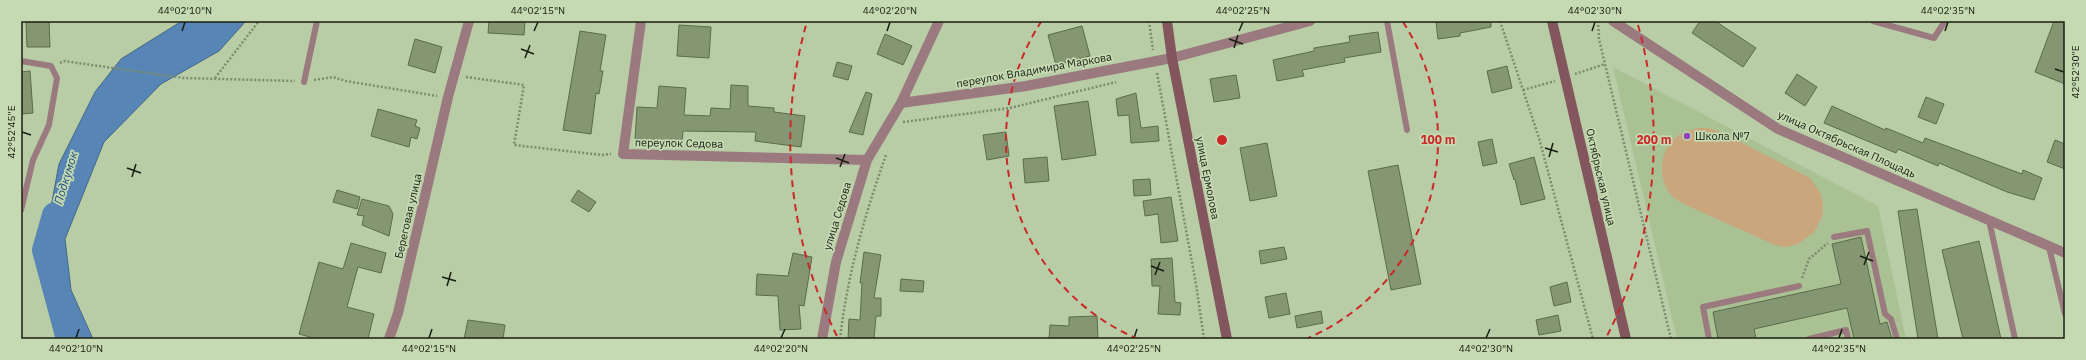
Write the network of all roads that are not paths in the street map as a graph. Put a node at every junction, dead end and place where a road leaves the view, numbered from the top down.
1 (317, 21) edge
2 (469, 21) edge
3 (641, 21) edge
4 (939, 21) edge
5 (1167, 21) edge
6 (1310, 21) edge
7 (1388, 21) edge
8 (1552, 21) edge
9 (1613, 21) edge
10 (1873, 21) edge
11 (1945, 21) edge
12 (1172, 58) junction
13 (21, 61) edge
14 (304, 82) road end
15 (905, 102) junction
16 (1407, 130) dead end
17 (867, 160) junction
18 (21, 210) edge
19 (1989, 220) junction
20 (1834, 237) road end
21 (2049, 247) junction
22 (2065, 252) edge
23 (1800, 286) road end
24 (2065, 314) edge
25 (389, 339) edge
26 (822, 339) edge
27 (1227, 339) edge
28 (1626, 339) edge
29 (1709, 339) edge
30 (1809, 339) edge
31 (1848, 339) edge
32 (1896, 339) edge
33 (2015, 339) edge

1 - 14 lane
2 - 25 street, Береговая улица
3 - 17 street, переулок Седова
4 - 15 street, улица Седова
5 - 12 street, улица Ермолова
6 - 12 street, переулок Владимира Маркова
7 - 16 lane
8 - 28 street, Октябрьская улица
9 - 19 street, улица Октябрьская Площадь
10 - 11 lane
12 - 15 street, переулок Владимира Маркова
12 - 27 street, улица Ермолова
13 - 18 lane
15 - 17 street, улица Седова
17 - 26 street, улица Седова
19 - 21 street, улица Октябрьская Площадь
19 - 33 lane
20 - 32 lane
21 - 22 street, улица Октябрьская Площадь
21 - 24 lane
23 - 29 lane
30 - 31 lane

